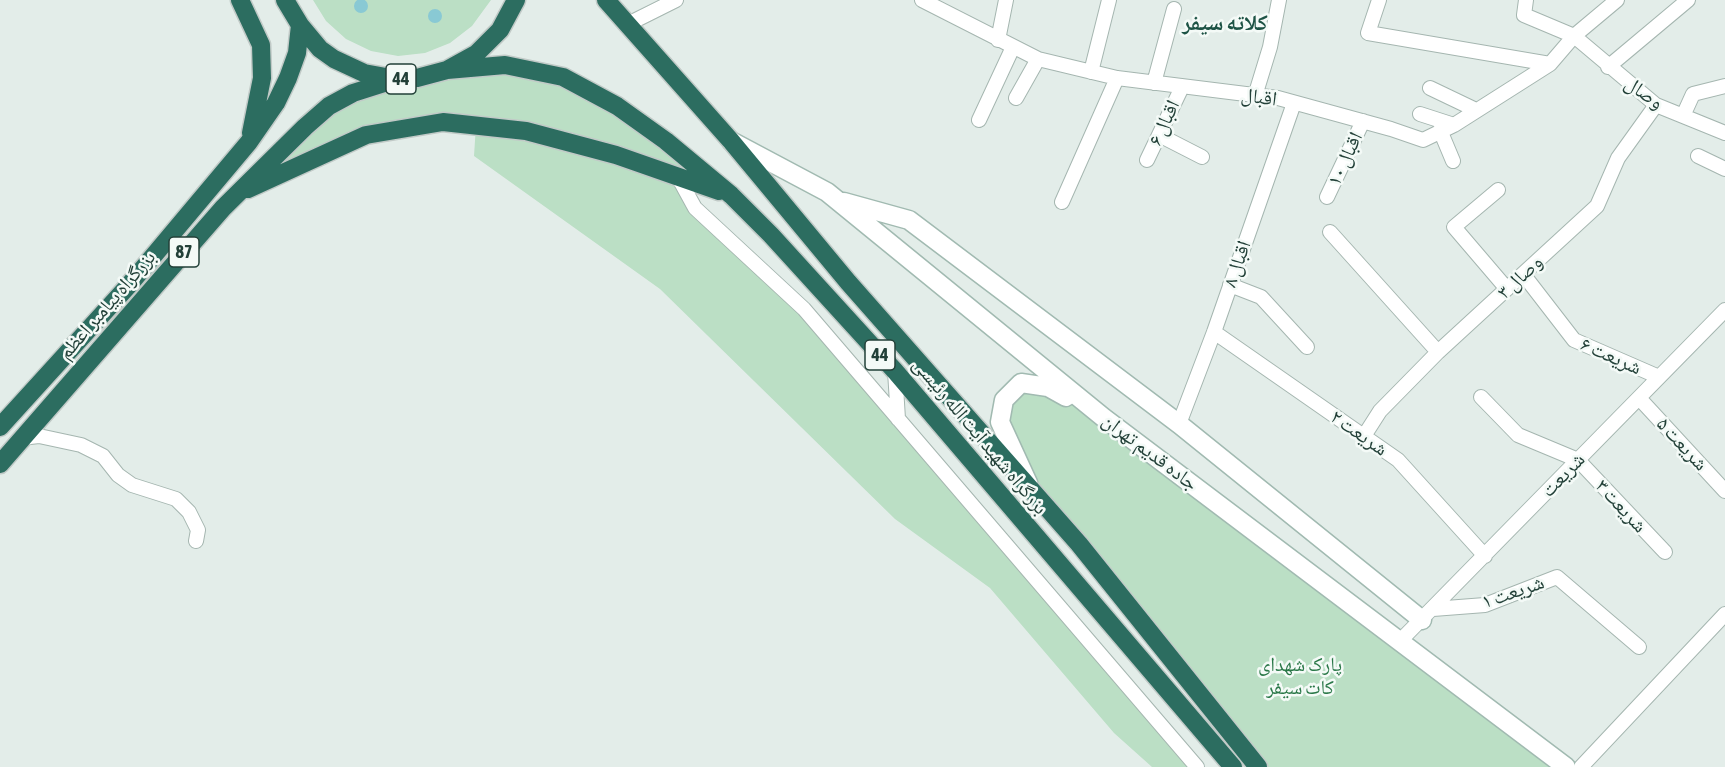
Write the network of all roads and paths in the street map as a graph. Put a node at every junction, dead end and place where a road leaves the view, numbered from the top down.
1 (240, 0) edge
2 (285, 0) edge
3 (516, 0) edge
4 (606, 0) edge
5 (676, 0) edge
6 (922, 0) edge
7 (1005, 0) edge
8 (1109, 0) edge
9 (1279, 0) edge
10 (1379, 0) edge
11 (1526, 0) edge
12 (1617, 0) edge
13 (1688, 0) edge
14 (944, 5) edge
15 (1174, 9) dead end
16 (628, 24) junction
17 (300, 25) junction
18 (1574, 36) junction
19 (998, 40) junction
20 (1013, 48) junction
21 (1038, 59) junction
22 (1550, 64) junction
23 (1608, 67) junction
24 (447, 70) junction
25 (1091, 72) junction
26 (1117, 78) junction
27 (397, 79) junction
28 (1154, 83) junction
29 (1725, 86) edge
30 (1182, 87) junction
31 (1430, 88) dead end
32 (1256, 96) junction
33 (1016, 98) dead end
34 (1294, 103) junction
35 (1656, 105) junction
36 (1476, 110) junction
37 (1420, 114) dead end
38 (1683, 117) junction
39 (979, 120) dead end
40 (1363, 121) junction
41 (1454, 125) junction
42 (1440, 130) junction
43 (1725, 133) edge
44 (1159, 135) junction
45 (731, 141) junction
46 (249, 142) junction
47 (1698, 156) dead end
48 (1202, 157) dead end
49 (1147, 160) dead end
50 (1454, 161) dead end
51 (1725, 169) edge
52 (678, 177) junction
53 (1498, 190) dead end
54 (235, 195) junction
55 (731, 195) junction
56 (1327, 197) dead end
57 (837, 201) junction
58 (1062, 201) dead end
59 (1330, 232) dead end
60 (1523, 274) junction
61 (1230, 285) junction
62 (1507, 289) junction
63 (1725, 310) edge
64 (1214, 332) junction
65 (1307, 347) dead end
66 (1438, 352) junction
67 (895, 371) junction
68 (1659, 377) junction
69 (1481, 397) dead end
70 (1639, 398) junction
71 (1104, 418) junction
72 (898, 419) junction
73 (1179, 424) junction
74 (0, 427) edge
75 (1364, 436) junction
76 (21, 438) junction
77 (1578, 460) junction
78 (0, 464) edge
79 (1031, 490) junction
80 (1725, 491) edge
81 (196, 541) dead end
82 (1665, 552) dead end
83 (1485, 556) junction
84 (1427, 614) junction
85 (1725, 615) edge
86 (1401, 640) junction
87 (1639, 647) dead end
88 (1225, 726) junction
89 (1209, 739) junction
90 (1197, 767) edge
91 (1233, 767) edge
92 (1258, 767) edge
93 (1566, 767) edge
94 (1581, 767) edge

1 - 46 highway
2 - 17 highway, 44
3 - 24 highway, 44
4 - 16 highway, بزرگراه شهید آیت الله رئیسی / 44
5 - 16 street
6 - 14 street, اقبال
7 - 19 street
8 - 25 street
9 - 32 street
10 - 22 street
11 - 18 street, وصال
12 - 18 street, اقبال
13 - 23 street
14 - 19 street, اقبال
15 - 28 street
16 - 45 highway, بزرگراه شهید آیت الله رئیسی / 44
17 - 27 highway, 44
17 - 46 highway, بزرگراه پیامبر اعظم / 87
18 - 22 street, اقبال
18 - 23 street, وصال
19 - 20 street, اقبال
20 - 21 street, اقبال
20 - 39 street
21 - 25 street, اقبال
21 - 33 street
22 - 36 street, اقبال
23 - 35 street, وصال
24 - 27 highway, 44
24 - 55 highway, بزرگراه شهید آیت الله رئیسی / 44
25 - 26 street, اقبال
26 - 28 street, اقبال
26 - 58 street
27 - 54 highway, بزرگراه پیامبر اعظم / 87
28 - 30 street, اقبال
29 - 38 street
30 - 32 street, اقبال
30 - 44 street, اقبال ۶
31 - 36 street
32 - 34 street, اقبال
34 - 40 street, اقبال
34 - 61 street, اقبال ۸
35 - 38 street, وصال
35 - 60 street, وصال ۳
36 - 41 street, اقبال
37 - 41 street
38 - 43 street, وصال
40 - 42 street, اقبال
40 - 56 street, اقبال ۱۰
41 - 42 street, اقبال
42 - 50 street
44 - 48 street
44 - 49 street, اقبال ۶
45 - 57 main road, جاده قدیم تهران
45 - 79 highway, بزرگراه شهید آیت الله رئیسی / 44
46 - 74 highway, بزرگراه پیامبر اعظم / 87
47 - 51 street
52 - 54 highway
52 - 55 highway
52 - 72 street
53 - 62 street
54 - 76 highway, بزرگراه پیامبر اعظم / 87
55 - 67 highway, بزرگراه شهید آیت الله رئیسی / 44
57 - 71 main road, جاده قدیم تهران
57 - 73 main road
59 - 66 street
60 - 62 street, وصال ۳
60 - 68 street, شریعت ۶
61 - 64 street, اقبال ۸
61 - 65 street
62 - 66 street, وصال ۳
63 - 68 street, شریعت
64 - 73 street, اقبال ۸
64 - 75 street, شریعت ۲
66 - 75 street, وصال ۳
67 - 72 street
67 - 89 highway, بزرگراه شهید آیت الله رئیسی / 44
68 - 70 street, شریعت
69 - 77 street
70 - 77 street, شریعت
70 - 80 street, شریعت ۵
71 - 79 main road
71 - 86 main road, جاده قدیم تهران
72 - 90 street
73 - 84 main road
75 - 83 street, شریعت ۲
76 - 78 highway, بزرگراه پیامبر اعظم / 87
76 - 81 street
77 - 82 street, شریعت ۳
77 - 83 street, شریعت
79 - 88 highway, بزرگراه شهید آیت الله رئیسی / 44
83 - 84 street, شریعت
84 - 86 street, شریعت
84 - 87 street, شریعت ۱
85 - 94 street
86 - 93 main road, جاده قدیم تهران
88 - 89 highway
88 - 92 highway, بزرگراه شهید آیت الله رئیسی / 44
89 - 91 highway, بزرگراه شهید آیت الله رئیسی / 44

